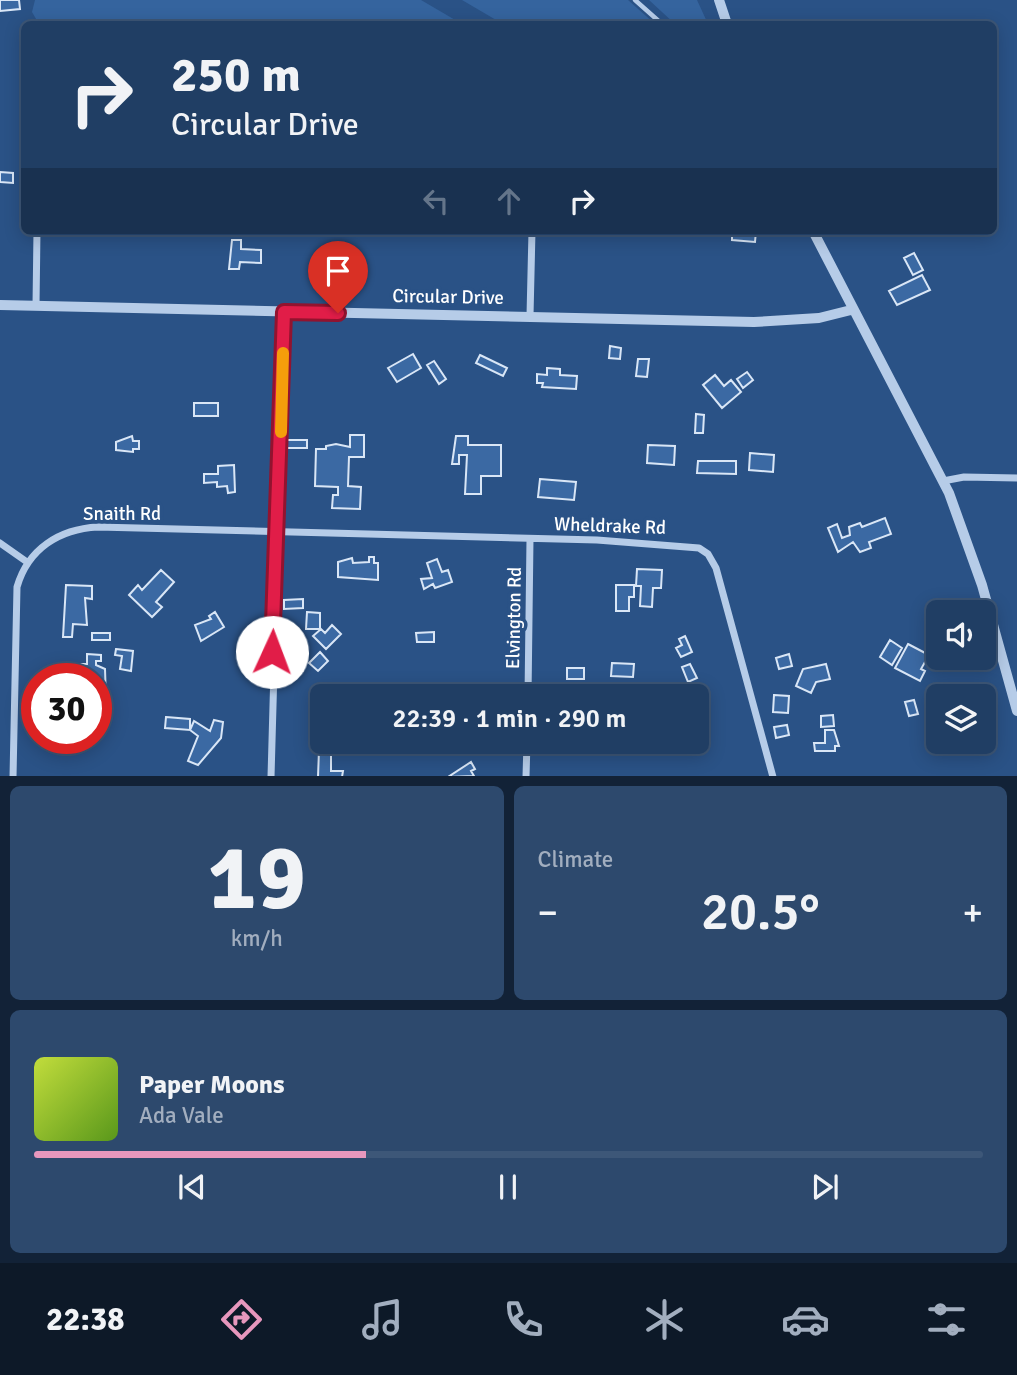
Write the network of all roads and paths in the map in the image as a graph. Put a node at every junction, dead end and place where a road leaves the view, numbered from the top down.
1 (635, 0) edge
2 (719, 0) edge
3 (659, 21) edge
4 (726, 21) edge
5 (37, 235) edge
6 (532, 235) edge
7 (815, 235) edge
8 (0, 305) edge
9 (36, 306) junction
10 (851, 310) junction
11 (284, 312) junction
12 (530, 316) junction
13 (1017, 478) edge
14 (943, 481) junction
15 (277, 533) junction
16 (530, 539) junction
17 (0, 544) edge
18 (27, 562) junction
19 (528, 684) edge
20 (1017, 711) edge
21 (527, 754) edge
22 (13, 776) edge
23 (271, 776) edge
24 (526, 776) edge
25 (773, 776) edge

1 - 3 lane
2 - 4 street
5 - 9 street
6 - 12 street
7 - 10 street
8 - 9 street, Circular Drive
9 - 11 street, Circular Drive
10 - 12 street, Circular Drive
10 - 14 street
11 - 12 street, Circular Drive
11 - 15 street
13 - 14 street
14 - 20 street
15 - 16 street, Wheldrake Rd
15 - 18 street, Snaith Rd
15 - 23 street
16 - 19 street, Elvington Rd
16 - 25 street, Wheldrake Rd
17 - 18 street
18 - 22 street
21 - 24 street

